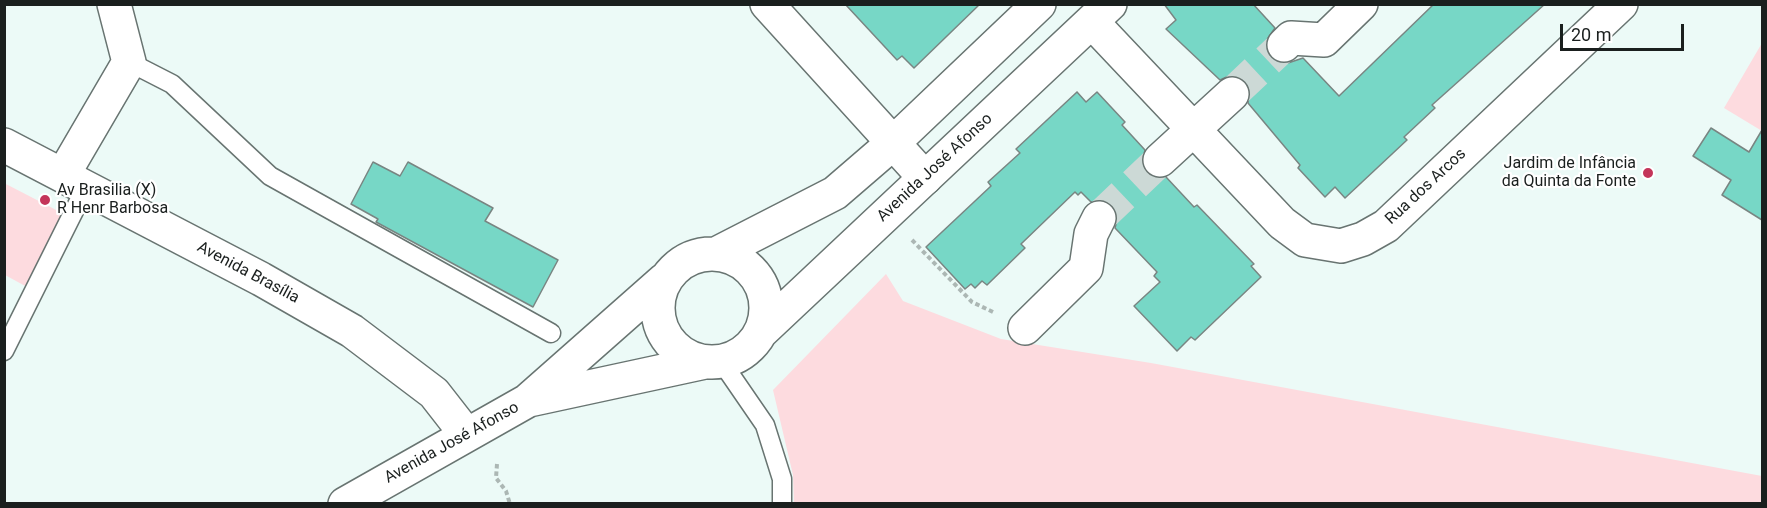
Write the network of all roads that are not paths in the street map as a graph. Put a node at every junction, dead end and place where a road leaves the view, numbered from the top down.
1 (114, 4) edge
2 (767, 4) edge
3 (1039, 4) edge
4 (1361, 4) edge
5 (1621, 4) edge
6 (1101, 13) edge
7 (1284, 45) tunnel mouth
8 (129, 62) junction
9 (1232, 94) tunnel mouth
10 (1194, 131) junction
11 (893, 143) junction
12 (4, 145) edge
13 (1160, 160) tunnel mouth
14 (925, 178) junction
15 (74, 181) junction
16 (1099, 218) tunnel mouth
17 (718, 253) junction
18 (664, 280) junction
19 (1025, 328) road end
20 (551, 333) dead end
21 (760, 333) junction
22 (4, 351) edge
23 (713, 362) junction
24 (527, 401) junction
25 (466, 434) junction
26 (345, 504) edge
27 (782, 504) edge

1 - 8 street
2 - 11 street
3 - 11 street
4 - 7 street
5 - 10 street, Rua dos Arcos
6 - 10 street, Rua dos Arcos
6 - 14 street, Avenida José Afonso
8 - 15 street
8 - 20 lane
9 - 10 street
10 - 13 street
11 - 14 street
11 - 17 street
12 - 15 street, Avenida Brasília
14 - 21 street, Avenida José Afonso
15 - 22 lane
15 - 25 street, Avenida Brasília
16 - 19 street
17 - 18 street
17 - 21 street
18 - 23 street
18 - 24 street, Avenida José Afonso
21 - 23 street
23 - 24 street, Avenida José Afonso
23 - 27 lane
24 - 25 street, Avenida José Afonso
25 - 26 street, Avenida José Afonso

